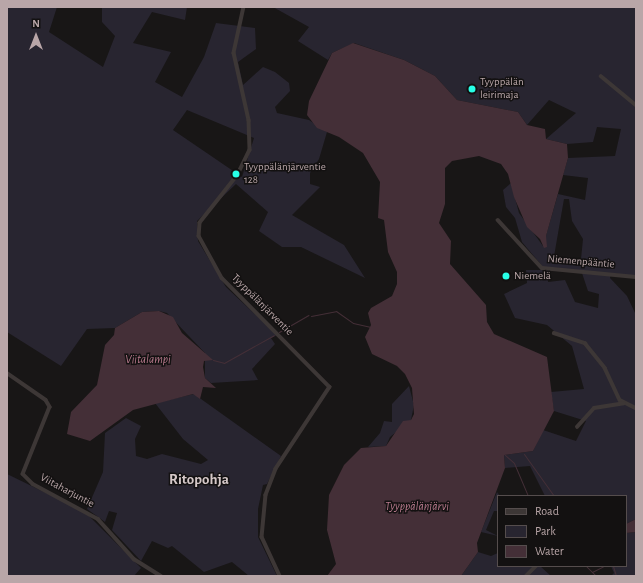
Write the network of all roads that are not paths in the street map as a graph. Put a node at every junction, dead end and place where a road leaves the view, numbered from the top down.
1 (244, 7) edge
2 (601, 76) dead end
3 (636, 105) edge
4 (498, 220) dead end
5 (636, 277) edge
6 (554, 333) dead end
7 (7, 373) edge
8 (626, 403) junction
9 (636, 408) edge
10 (577, 427) dead end
11 (535, 567) edge
12 (161, 576) edge
13 (280, 576) edge
14 (526, 576) edge

1 - 13 street, Tyyppälänjärventie
2 - 3 street
4 - 5 street, Niemenpääntie
6 - 8 street
7 - 12 street, Viitaharjuntie
8 - 9 street
8 - 10 street
11 - 14 street

